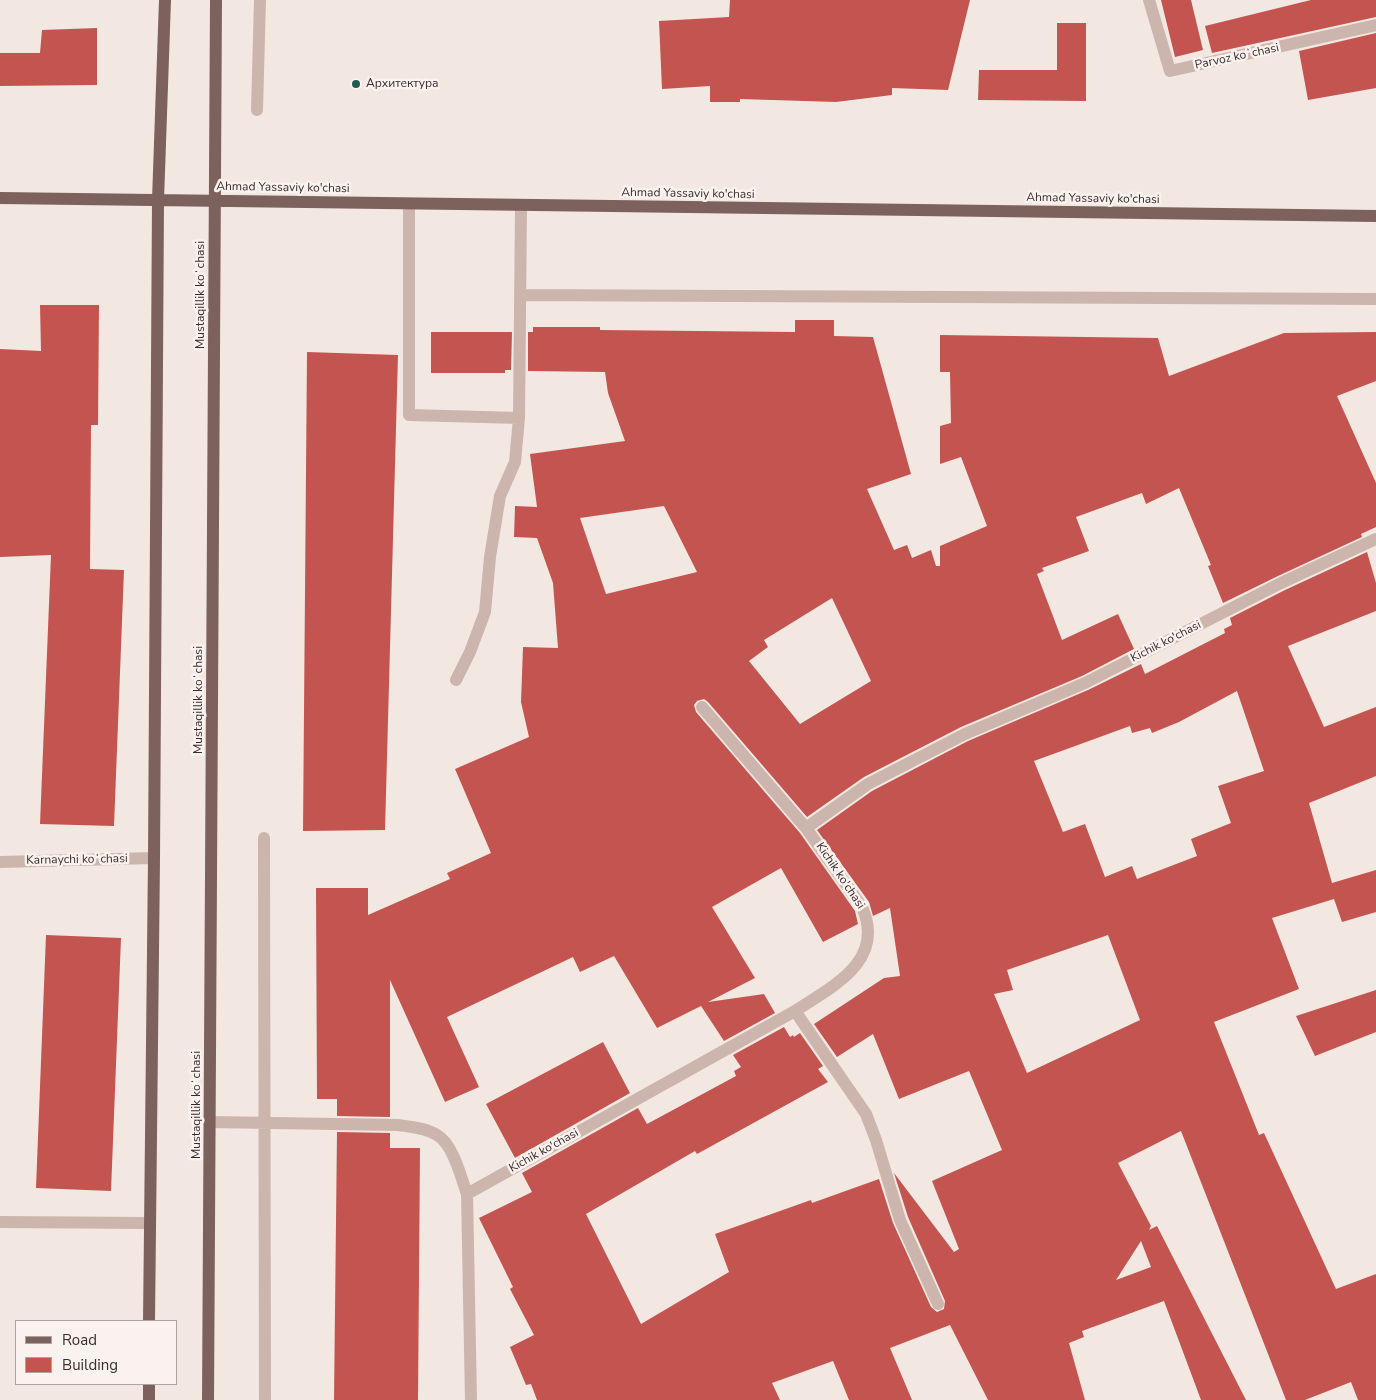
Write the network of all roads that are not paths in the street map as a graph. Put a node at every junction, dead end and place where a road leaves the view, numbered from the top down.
1 (165, 0) edge
2 (216, 0) edge
3 (260, 0) edge
4 (1149, 0) edge
5 (1376, 25) edge
6 (257, 110) dead end
7 (0, 198) edge
8 (158, 200) junction
9 (215, 201) junction
10 (409, 204) junction
11 (521, 205) junction
12 (1376, 216) edge
13 (520, 295) junction
14 (1376, 299) edge
15 (519, 418) junction
16 (1376, 539) edge
17 (456, 680) dead end
18 (702, 707) dead end
19 (806, 828) junction
20 (264, 838) dead end
21 (154, 858) junction
22 (0, 862) edge
23 (795, 1011) junction
24 (210, 1122) junction
25 (264, 1124) junction
26 (467, 1194) junction
27 (0, 1222) edge
28 (150, 1223) junction
29 (938, 1304) dead end
30 (149, 1320) edge
31 (149, 1385) edge
32 (149, 1400) edge
33 (208, 1400) edge
34 (265, 1400) edge
35 (471, 1400) edge

1 - 8 main road
2 - 9 main road, Mustaqillik koʻchasi
3 - 6 street
4 - 5 street, Parvoz koʻchasi
7 - 8 main road, Ahmad Yassaviy ko'chasi
8 - 9 main road, Ahmad Yassaviy ko'chasi
8 - 21 main road
9 - 10 main road, Ahmad Yassaviy ko'chasi
9 - 24 main road, Mustaqillik koʻchasi
10 - 11 main road, Ahmad Yassaviy ko'chasi
10 - 15 street
11 - 12 main road, Ahmad Yassaviy ko'chasi
11 - 13 street
13 - 14 street
13 - 15 street
15 - 17 street
16 - 19 street, Kichik ko'chasi
18 - 19 street
19 - 23 street, Kichik ko'chasi
20 - 25 street
21 - 22 street, Karnaychi koʻchasi
21 - 28 main road
23 - 26 street, Kichik ko'chasi
23 - 29 street
24 - 25 street
24 - 33 main road, Mustaqillik koʻchasi
25 - 26 street
25 - 34 street
26 - 35 street
27 - 28 street
28 - 30 main road
31 - 32 main road

